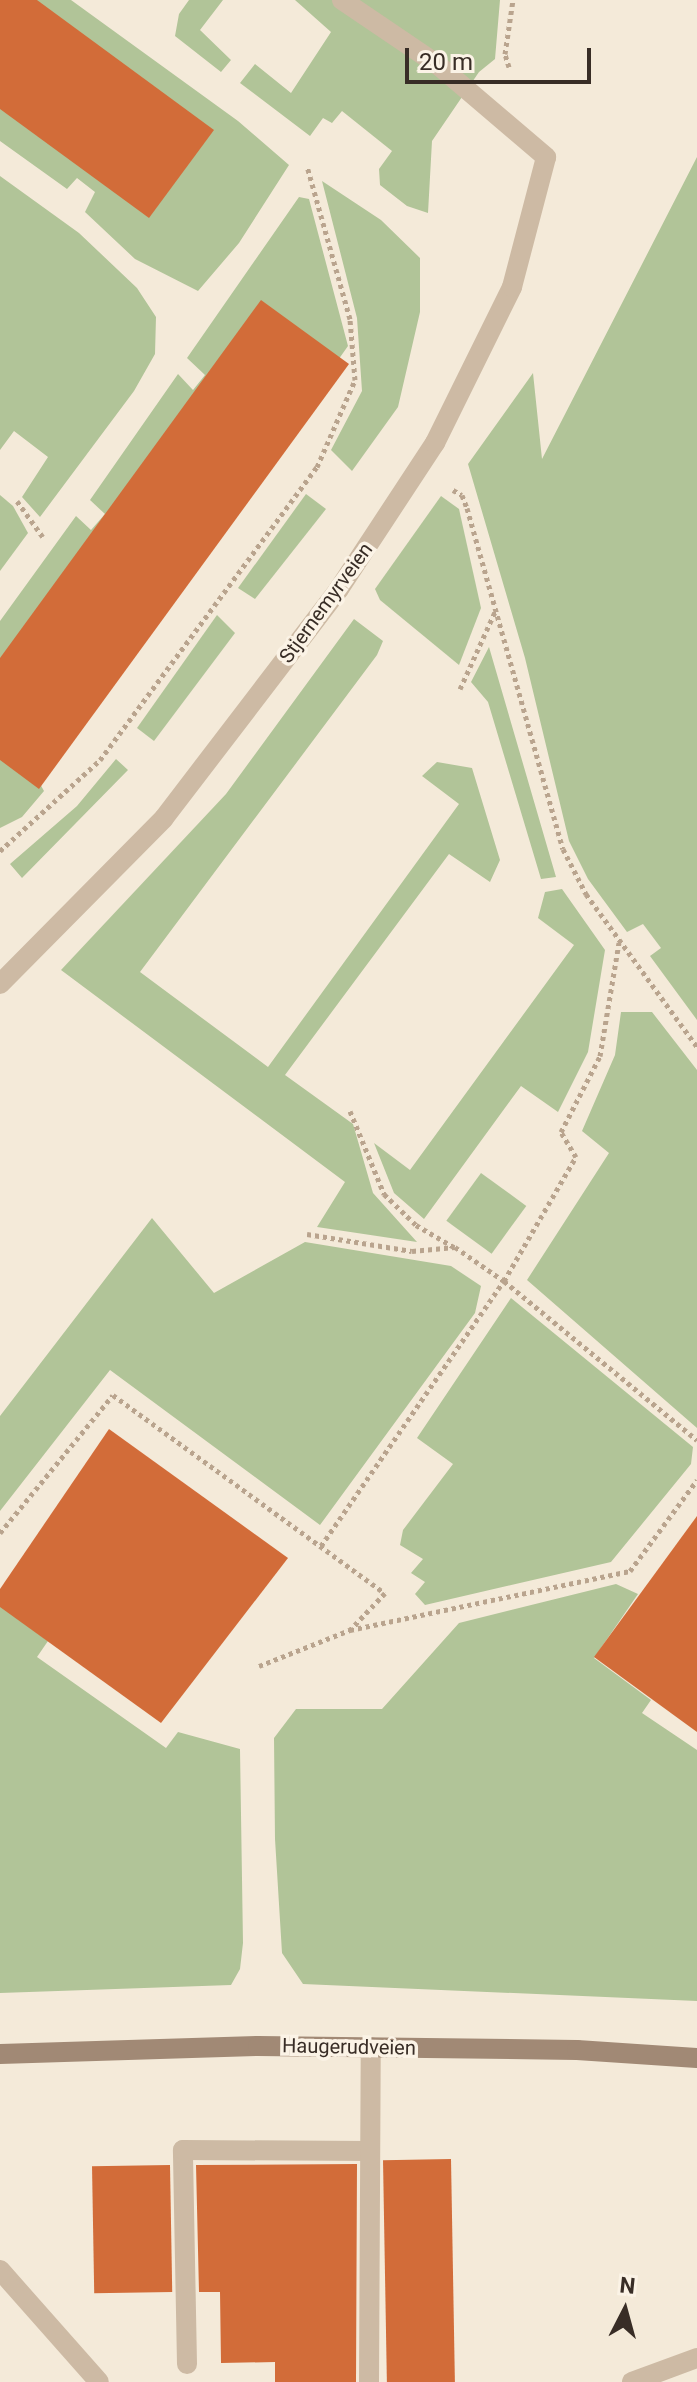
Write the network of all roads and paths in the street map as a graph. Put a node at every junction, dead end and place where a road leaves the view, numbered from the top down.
1 (342, 0) edge
2 (307, 166) dead end
3 (449, 488) dead end
4 (17, 501) dead end
5 (43, 537) dead end
6 (495, 611) junction
7 (460, 689) dead end
8 (0, 851) edge
9 (619, 943) junction
10 (0, 984) edge
11 (697, 1047) edge
12 (350, 1111) dead end
13 (307, 1234) dead end
14 (455, 1247) junction
15 (504, 1281) junction
16 (697, 1440) edge
17 (697, 1480) edge
18 (0, 1533) edge
19 (321, 1546) junction
20 (350, 1630) junction
21 (259, 1666) dead end
22 (371, 2047) junction
23 (0, 2054) edge
24 (697, 2058) edge
25 (370, 2151) junction
26 (0, 2270) edge
27 (697, 2358) edge
28 (187, 2364) dead end
29 (99, 2382) edge
30 (369, 2382) edge
31 (632, 2382) edge

1 - 10 street, Stjernemyrveien
2 - 8 path
3 - 6 path
4 - 5 path
6 - 7 path
6 - 9 path
9 - 11 path
9 - 15 path
12 - 14 path
13 - 14 path
14 - 15 path
15 - 16 path
15 - 19 path
17 - 20 path
18 - 19 path
19 - 20 path
20 - 21 path
22 - 23 street, Haugerudveien
22 - 24 street, Haugerudveien
22 - 25 street
25 - 28 street
25 - 30 street
26 - 29 street
27 - 31 street

